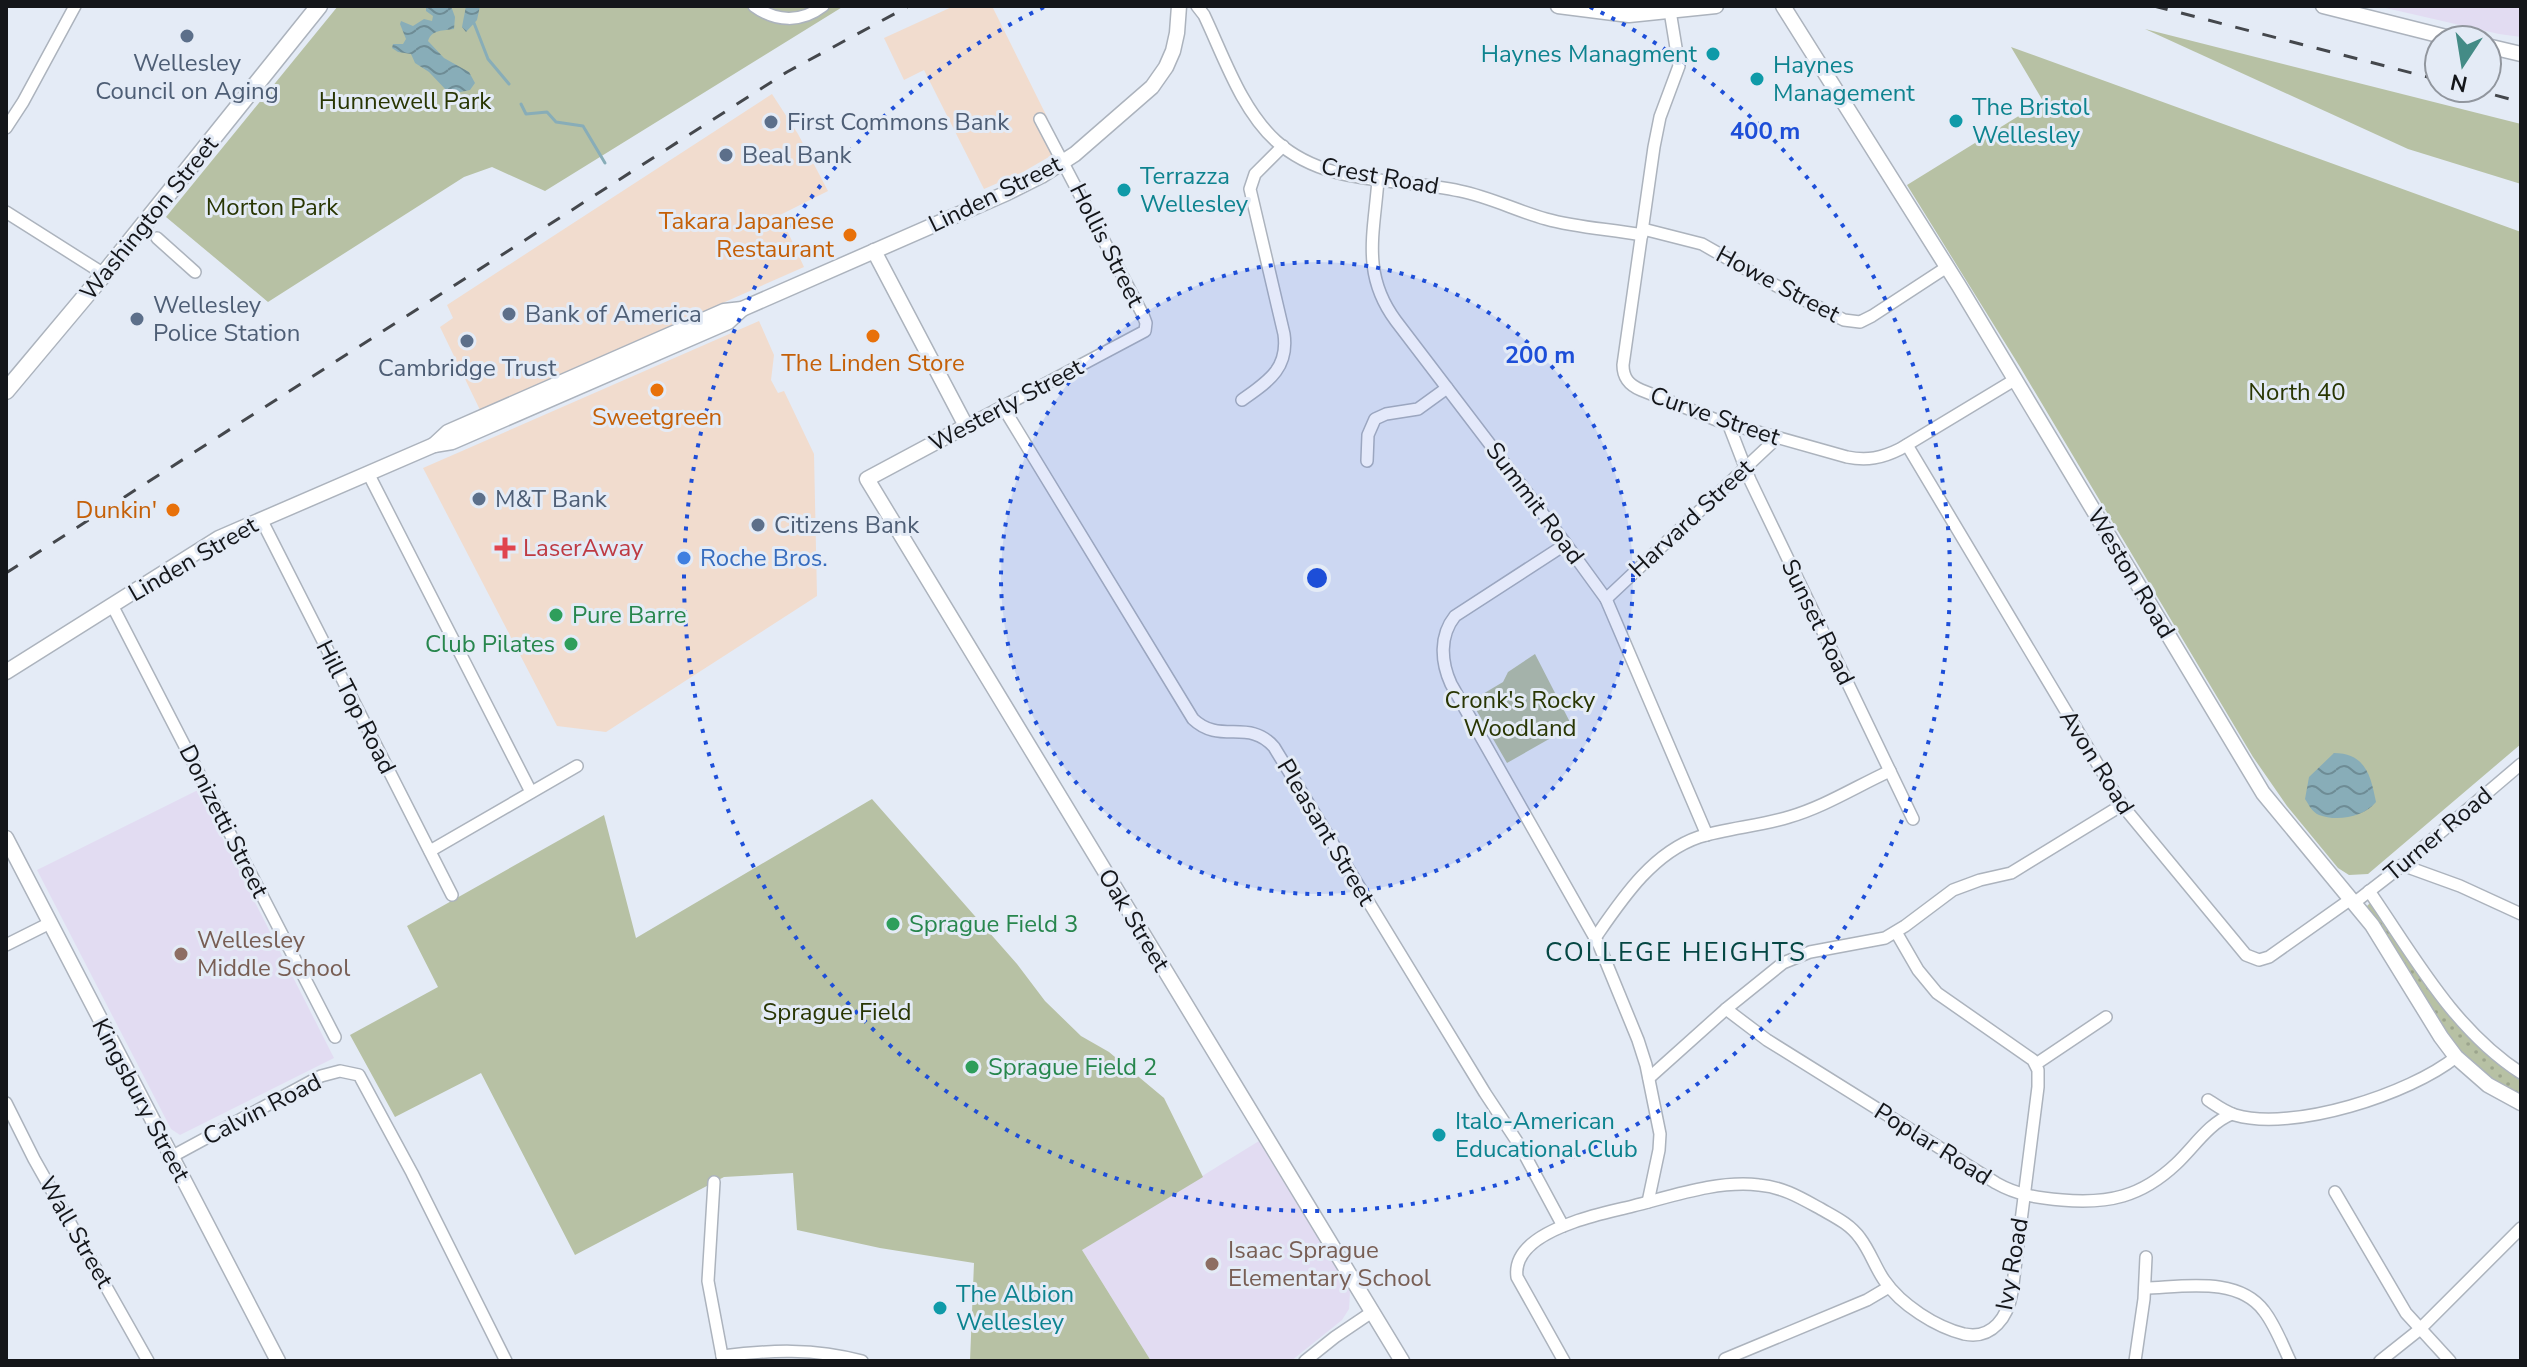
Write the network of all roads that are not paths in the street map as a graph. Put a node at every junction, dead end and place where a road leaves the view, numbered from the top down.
1 (75, 6) edge
2 (319, 6) edge
3 (754, 6) edge
4 (823, 6) edge
5 (1179, 6) edge
6 (1197, 6) edge
7 (1558, 6) edge
8 (1716, 6) edge
9 (1783, 6) edge
10 (2323, 6) edge
11 (1670, 11) junction
12 (2423, 31) edge
13 (1040, 119) dead end
14 (6, 128) edge
15 (1283, 146) junction
16 (1064, 162) junction
17 (1378, 180) junction
18 (6, 212) edge
19 (1642, 232) junction
20 (157, 238) dead end
21 (874, 251) junction
22 (1947, 267) junction
23 (195, 272) dead end
24 (104, 274) junction
25 (1145, 331) joint
26 (2016, 379) junction
27 (8, 385) edge
28 (1447, 388) junction
29 (1242, 400) dead end
30 (1003, 407) junction
31 (1728, 423) junction
32 (966, 426) junction
33 (1777, 438) junction
34 (1907, 445) junction
35 (1367, 461) dead end
36 (1745, 469) junction
37 (368, 473) junction
38 (867, 479) joint
39 (261, 519) junction
40 (1566, 544) junction
41 (1606, 599) junction
42 (112, 605) junction
43 (6, 672) edge
44 (2521, 764) edge
45 (577, 766) dead end
46 (1890, 771) junction
47 (531, 792) junction
48 (2122, 805) junction
49 (1913, 819) dead end
50 (1707, 835) junction
51 (6, 838) edge
52 (430, 851) junction
53 (2402, 865) junction
54 (2369, 891) junction
55 (452, 895) dead end
56 (2353, 901) junction
57 (2521, 914) edge
58 (50, 923) junction
59 (1896, 932) junction
60 (1595, 938) junction
61 (6, 945) edge
62 (1726, 1009) junction
63 (2106, 1017) dead end
64 (335, 1037) dead end
65 (2456, 1057) junction
66 (2036, 1064) junction
67 (2521, 1073) edge
68 (1649, 1078) junction
69 (2208, 1100) dead end
70 (6, 1103) edge
71 (2521, 1103) edge
72 (2232, 1114) junction
73 (171, 1157) junction
74 (714, 1182) dead end
75 (2335, 1192) dead end
76 (2024, 1195) junction
77 (1648, 1202) junction
78 (1563, 1226) junction
79 (2521, 1228) edge
80 (2146, 1257) dead end
81 (1889, 1287) junction
82 (2145, 1288) junction
83 (1372, 1312) junction
84 (2419, 1330) junction
85 (722, 1358) edge
86 (1725, 1359) dead end
87 (148, 1361) edge
88 (278, 1361) edge
89 (506, 1361) edge
90 (862, 1361) edge
91 (1305, 1361) edge
92 (1402, 1361) edge
93 (1564, 1361) edge
94 (2135, 1361) edge
95 (2290, 1361) edge
96 (2380, 1361) edge
97 (2450, 1361) edge

1 - 14 street
2 - 24 main road, Washington Street
3 - 4 street
5 - 16 street, Linden Street
6 - 15 street, Crest Road
7 - 11 street
8 - 11 street
9 - 22 street, Weston Road
10 - 12 street
11 - 19 street, Curve Street
13 - 16 street, Hollis Street
15 - 17 street, Crest Road
15 - 29 street
16 - 21 street, Linden Street
16 - 25 street, Hollis Street
17 - 19 street, Crest Road
17 - 28 street, Summit Road
18 - 24 street
19 - 22 street, Howe Street
19 - 31 street, Curve Street
20 - 23 street
21 - 32 street
21 - 37 street, Linden Street
22 - 26 street, Weston Road
24 - 27 main road, Washington Street
25 - 30 street, Westerly Street
26 - 34 street, Curve Street
26 - 56 street, Weston Road
28 - 35 street
28 - 40 street, Summit Road
30 - 32 street, Westerly Street
30 - 78 street, Pleasant Street
31 - 33 street, Curve Street
31 - 36 street, Sunset Road
32 - 38 street, Westerly Street
33 - 34 street, Curve Street
33 - 36 street, Harvard Street
34 - 48 street, Avon Road
36 - 41 street, Harvard Street
36 - 46 street, Sunset Road
37 - 39 street, Linden Street
37 - 47 street
38 - 83 street, Oak Street
39 - 42 street, Linden Street
39 - 52 street, Hill Top Road
40 - 41 street, Summit Road
40 - 60 street
41 - 50 street, Summit Road
42 - 43 street, Linden Street
42 - 64 street, Donizetti Street
44 - 53 street, Turner Road
45 - 47 street
46 - 49 street, Sunset Road
46 - 50 street
47 - 52 street
48 - 56 street, Avon Road
48 - 59 street
50 - 60 street
51 - 58 street, Kingsbury Street
52 - 55 street, Hill Top Road
53 - 54 street, Turner Road
53 - 57 street
54 - 56 street, Turner Road
54 - 67 street
56 - 65 street, Weston Road
58 - 61 street
58 - 73 street, Kingsbury Street
59 - 62 street
59 - 66 street
60 - 68 street
62 - 68 street
62 - 76 street, Poplar Road
63 - 66 street
65 - 71 street, Weston Road
65 - 72 street
66 - 76 street, Ivy Road
68 - 77 street
69 - 72 street
70 - 87 street, Wall Street
72 - 76 street, Poplar Road
73 - 88 street, Kingsbury Street
73 - 89 street, Calvin Road
74 - 85 street
75 - 84 street
76 - 81 street, Ivy Road
77 - 78 street, Ivy Road
77 - 81 street, Ivy Road
78 - 93 street, Ivy Road
79 - 84 street
80 - 82 street
81 - 86 street
82 - 94 street
82 - 95 street
83 - 91 street
83 - 92 street, Oak Street
84 - 96 street
84 - 97 street
85 - 90 street

